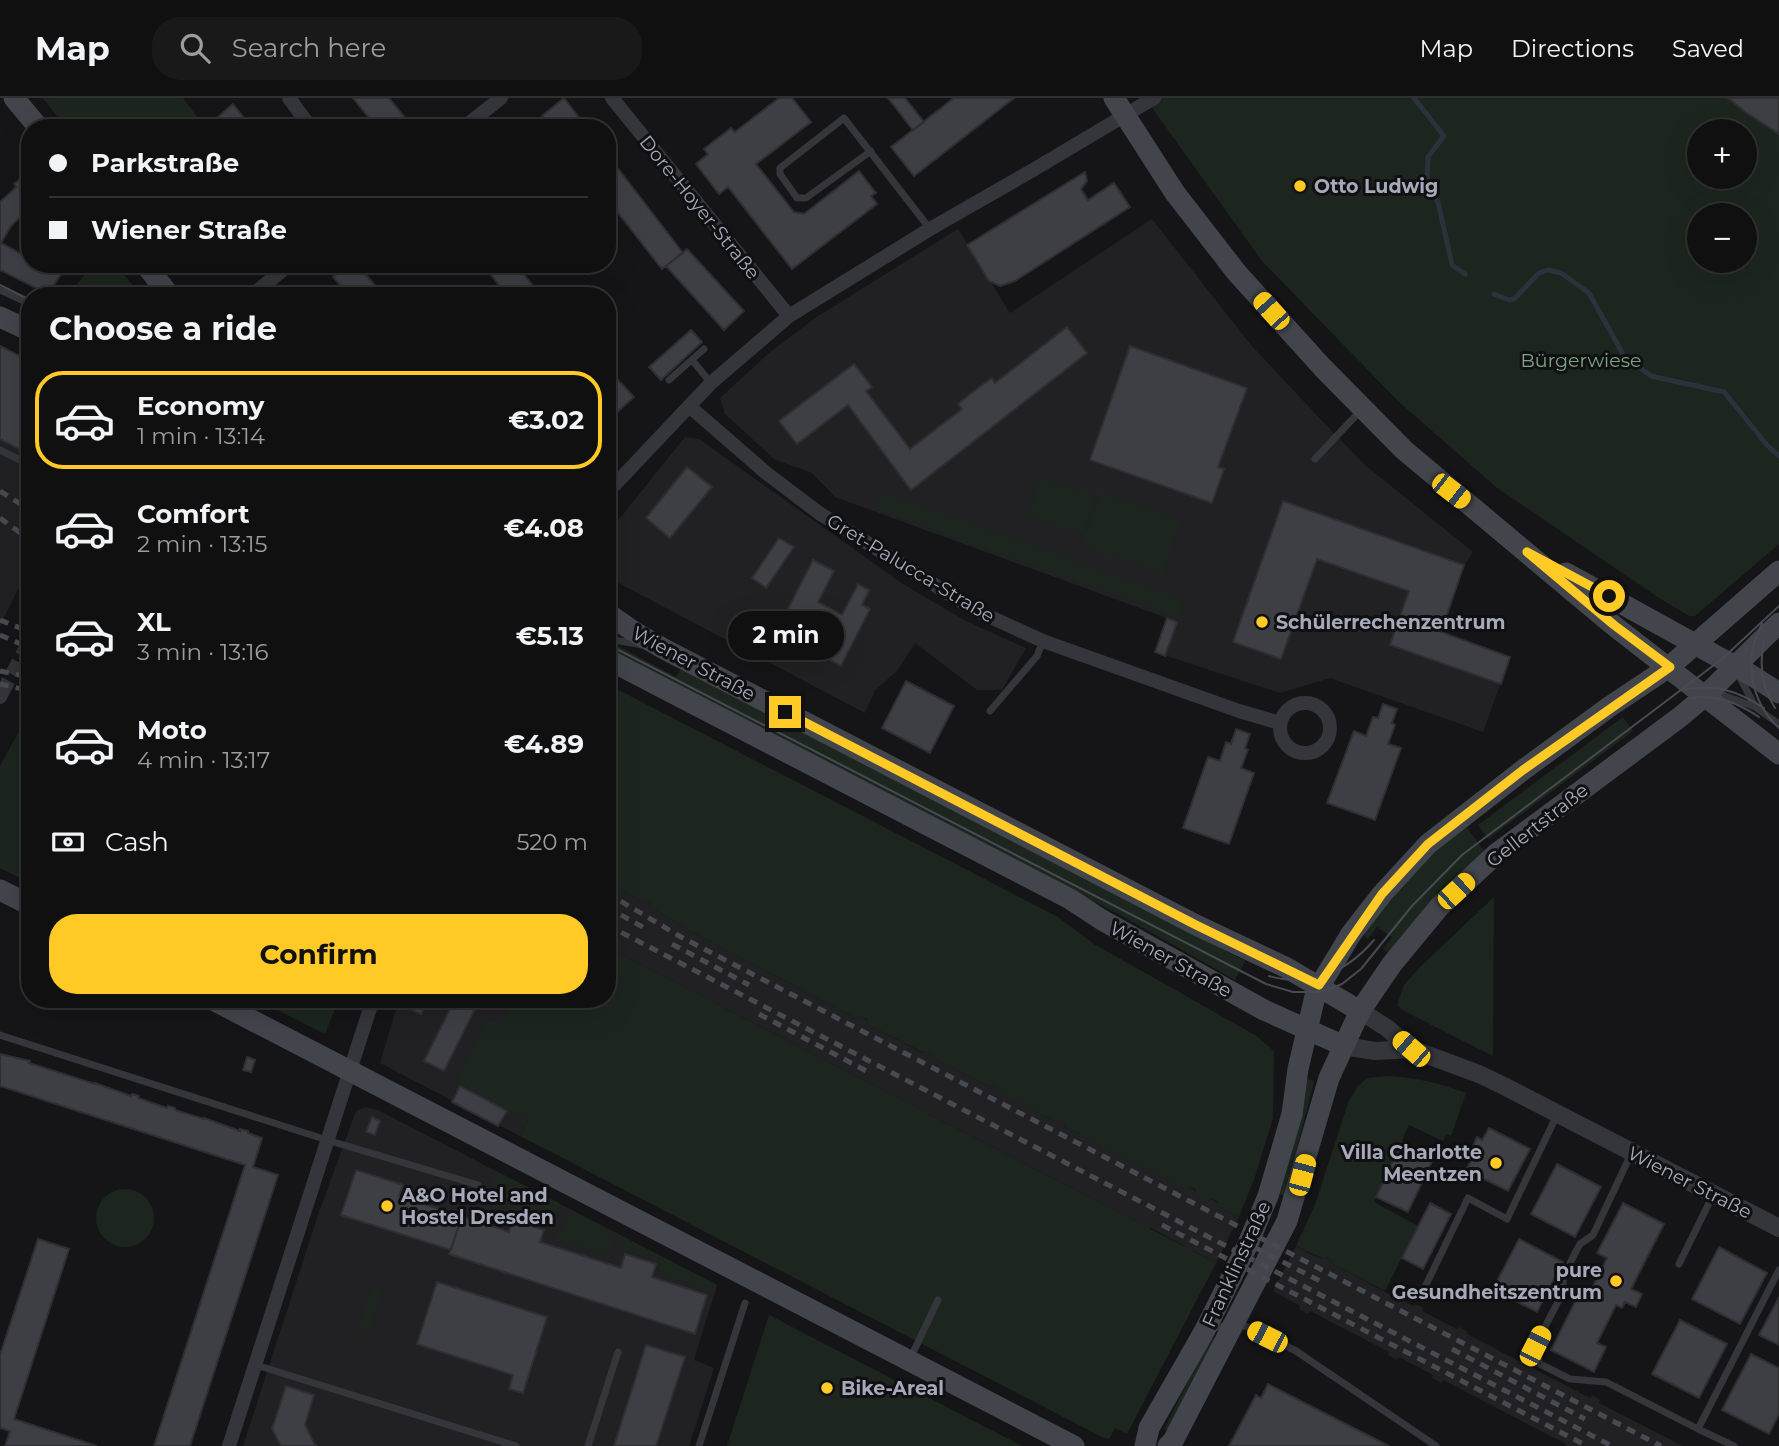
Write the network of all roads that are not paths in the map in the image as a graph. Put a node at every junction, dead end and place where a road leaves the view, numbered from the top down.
1 (14, 98) edge
2 (289, 98) edge
3 (501, 98) edge
4 (611, 98) edge
5 (1154, 98) edge
6 (1120, 106) edge
7 (32, 119) edge
8 (304, 119) edge
9 (483, 119) edge
10 (871, 151) junction
11 (930, 229) junction
12 (152, 273) edge
13 (279, 273) edge
14 (163, 287) edge
15 (262, 287) edge
16 (0, 290) edge
17 (21, 300) edge
18 (789, 316) junction
19 (0, 317) edge
20 (21, 327) edge
21 (704, 349) dead end
22 (692, 360) junction
23 (669, 380) dead end
24 (711, 383) junction
25 (689, 405) junction
26 (1362, 408) junction
27 (0, 450) edge
28 (1315, 459) dead end
29 (21, 460) edge
30 (616, 483) edge
31 (1527, 552) junction
32 (1779, 571) edge
33 (616, 619) edge
34 (1779, 623) edge
35 (616, 640) edge
36 (1043, 641) junction
37 (1695, 643) junction
38 (664, 649) junction
39 (616, 664) edge
40 (1734, 665) junction
41 (1670, 667) junction
42 (1703, 691) junction
43 (1779, 693) edge
44 (1755, 707) junction
45 (990, 711) dead end
46 (1280, 723) dead end
47 (1779, 724) edge
48 (1779, 754) edge
49 (0, 890) edge
50 (21, 900) edge
51 (1319, 985) junction
52 (228, 1008) edge
53 (370, 1008) edge
54 (1360, 1011) junction
55 (1306, 1031) junction
56 (0, 1035) edge
57 (1344, 1046) junction
58 (1411, 1049) junction
59 (349, 1071) junction
60 (1557, 1114) junction
61 (327, 1140) junction
62 (1632, 1152) junction
63 (478, 1185) dead end
64 (1713, 1194) junction
65 (1779, 1228) edge
66 (1679, 1264) dead end
67 (1779, 1270) edge
68 (1425, 1287) dead end
69 (938, 1300) dead end
70 (745, 1303) dead end
71 (1234, 1324) junction
72 (1205, 1330) junction
73 (618, 1352) dead end
74 (909, 1361) junction
75 (255, 1365) junction
76 (1698, 1429) junction
77 (229, 1446) edge
78 (516, 1446) edge
79 (588, 1446) edge
80 (699, 1446) edge
81 (1074, 1446) edge
82 (1145, 1446) edge
83 (1168, 1446) edge
84 (1436, 1446) edge
85 (1734, 1446) edge

1 - 7 main road
2 - 8 street
3 - 9 street
4 - 18 street, Dore-Hoyer-Straße
5 - 6 street
6 - 11 street
6 - 26 main road
10 - 10 lane
10 - 11 lane
11 - 18 street
12 - 14 main road
13 - 15 street
16 - 17 lane
18 - 24 street
19 - 20 main road
21 - 22 lane
22 - 23 lane
22 - 24 lane
24 - 25 street
25 - 30 street
25 - 36 street, Gret-Palucca-Straße
26 - 28 lane
26 - 31 main road
27 - 29 lane
31 - 37 main road
31 - 41 main road
32 - 37 main road
33 - 38 main road, Wiener Straße
34 - 40 main road, Gellertstraße
35 - 38 lane
36 - 45 lane
36 - 46 street, Gret-Palucca-Straße
37 - 40 main road
37 - 41 main road
38 - 51 main road, Wiener Straße
39 - 55 main road, Wiener Straße
40 - 42 main road, Gellertstraße
40 - 43 main road
40 - 44 lane
41 - 42 main road
41 - 51 main road
42 - 44 lane
42 - 48 main road
42 - 54 main road, Gellertstraße
44 - 47 lane
49 - 50 main road
51 - 54 main road, Wiener Straße
51 - 55 main road
52 - 59 main road
53 - 59 street
54 - 57 main road, Gellertstraße
54 - 58 street, Wiener Straße
55 - 57 main road, Wiener Straße
55 - 72 main road, Franklinstraße
56 - 61 lane
57 - 58 street, Wiener Straße
57 - 71 main road, Franklinstraße
58 - 60 street, Wiener Straße
59 - 61 street
59 - 74 main road
60 - 62 street, Wiener Straße
60 - 68 lane
61 - 63 lane
61 - 75 street
62 - 64 street, Wiener Straße
62 - 76 lane
64 - 65 street, Wiener Straße
64 - 66 lane
67 - 76 lane
69 - 74 lane
70 - 80 lane
71 - 72 lane
71 - 83 main road, Franklinstraße
71 - 84 lane
72 - 82 main road, Franklinstraße
73 - 79 lane
74 - 81 main road
75 - 77 street
75 - 78 lane
76 - 85 lane

